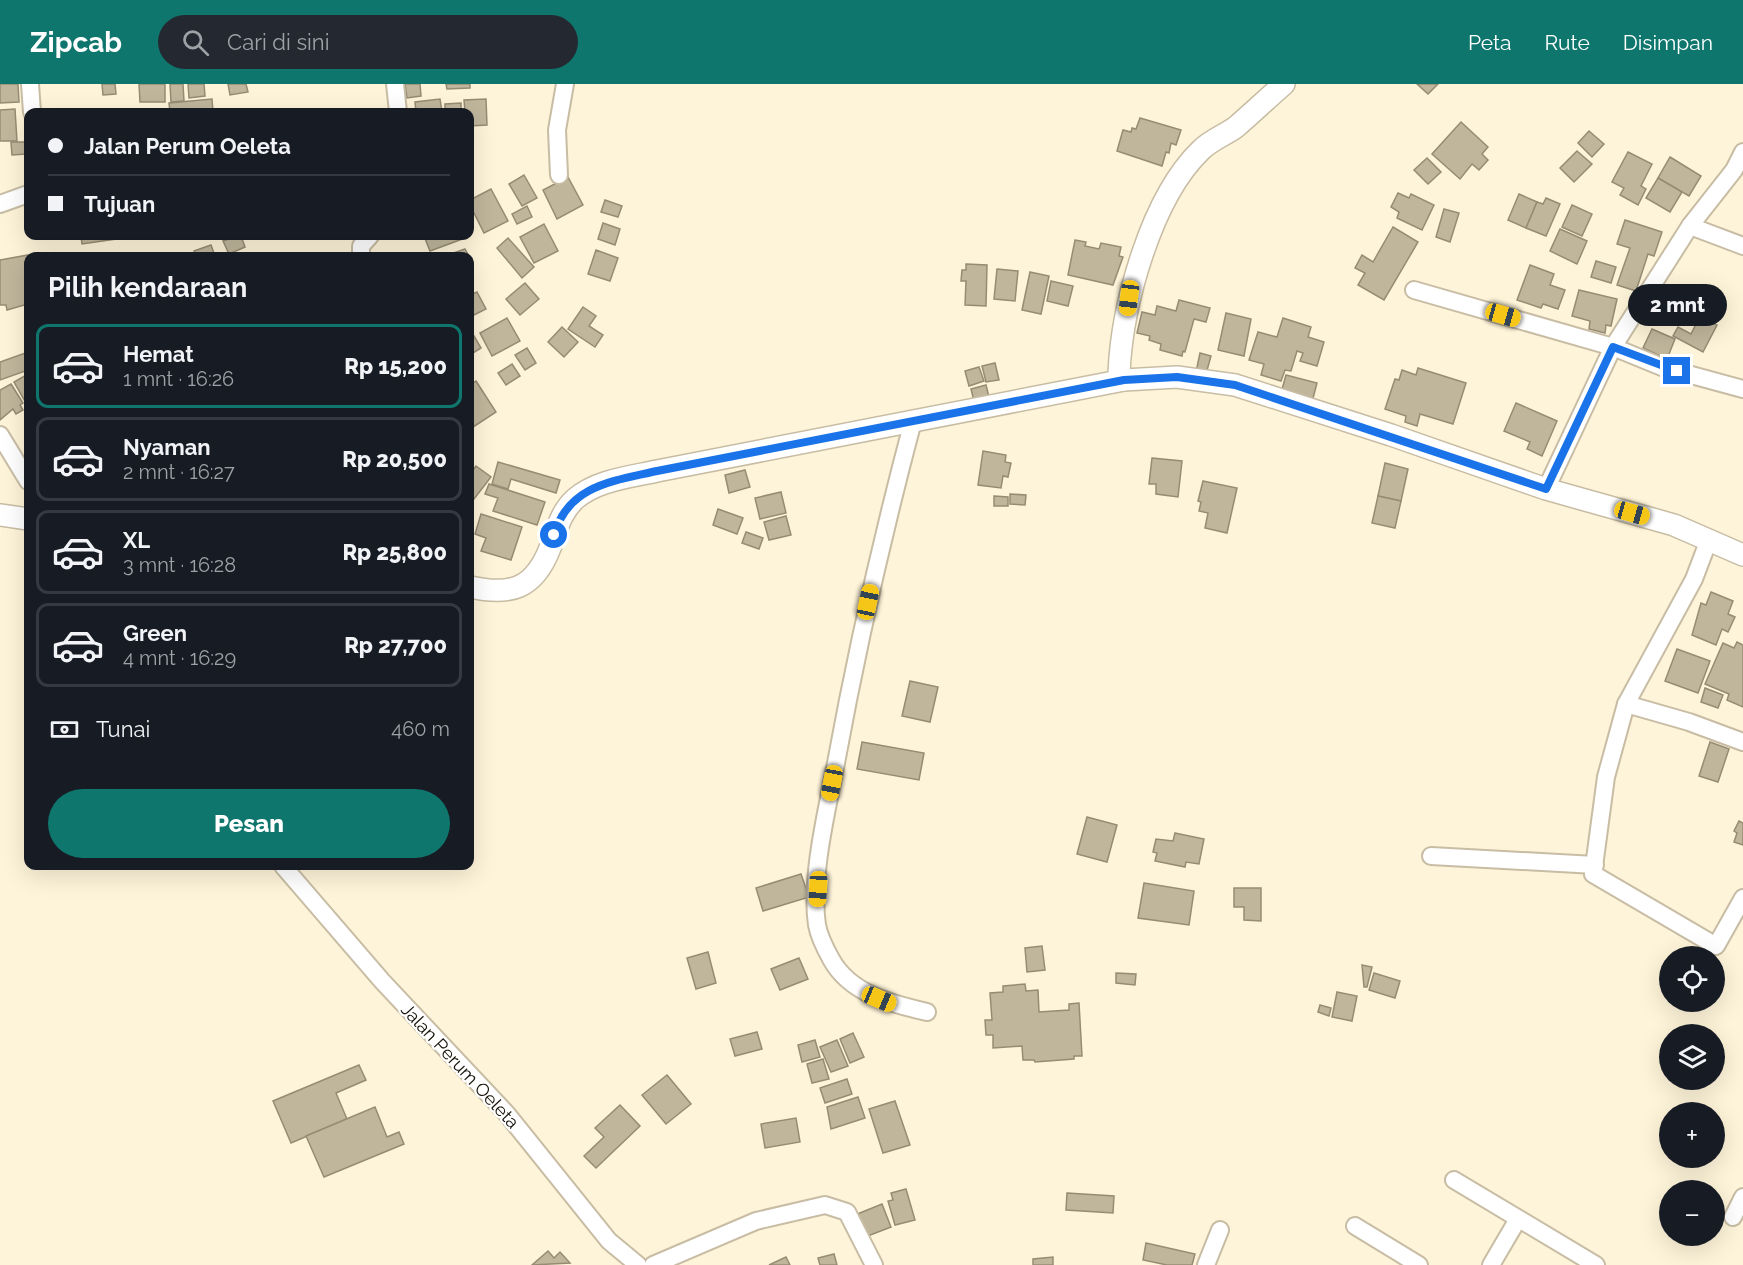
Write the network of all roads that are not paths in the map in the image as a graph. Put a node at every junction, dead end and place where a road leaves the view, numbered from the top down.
1 (30, 84) edge
2 (395, 84) edge
3 (565, 84) edge
4 (1284, 84) edge
5 (32, 108) edge
6 (398, 108) edge
7 (1743, 152) edge
8 (559, 175) dead end
9 (24, 195) edge
10 (0, 204) edge
11 (1690, 226) junction
12 (1743, 246) edge
13 (1414, 290) dead end
14 (1613, 347) junction
15 (1124, 380) junction
16 (1743, 388) edge
17 (913, 421) junction
18 (0, 435) edge
19 (24, 474) edge
20 (1546, 489) junction
21 (0, 514) edge
22 (24, 518) edge
23 (1708, 542) junction
24 (1743, 555) edge
25 (474, 588) edge
26 (1626, 704) junction
27 (1743, 742) edge
28 (1431, 856) dead end
29 (1595, 865) junction
30 (286, 870) edge
31 (1743, 898) edge
32 (927, 1012) dead end
33 (1454, 1180) dead end
34 (1743, 1197) edge
35 (1733, 1217) dead end
36 (1518, 1219) junction
37 (1355, 1226) dead end
38 (1220, 1230) dead end
39 (638, 1265) edge
40 (653, 1265) edge
41 (874, 1265) edge
42 (1206, 1265) edge
43 (1419, 1265) edge
44 (1491, 1265) edge
45 (1596, 1265) edge

1 - 5 street
2 - 6 street
3 - 8 street
4 - 15 street
7 - 11 street
9 - 10 street
11 - 12 street
11 - 14 street
13 - 14 street
14 - 16 street
14 - 20 street
15 - 17 street
15 - 20 street
17 - 25 street
17 - 32 street
18 - 19 street
20 - 23 street
21 - 22 street
23 - 24 street
23 - 26 street
26 - 27 street
26 - 29 street
28 - 29 street
29 - 31 street
30 - 39 street, Jalan Perum Oeleta
33 - 36 street
34 - 35 street
36 - 44 street
36 - 45 street
37 - 43 street
38 - 42 street
40 - 41 street

